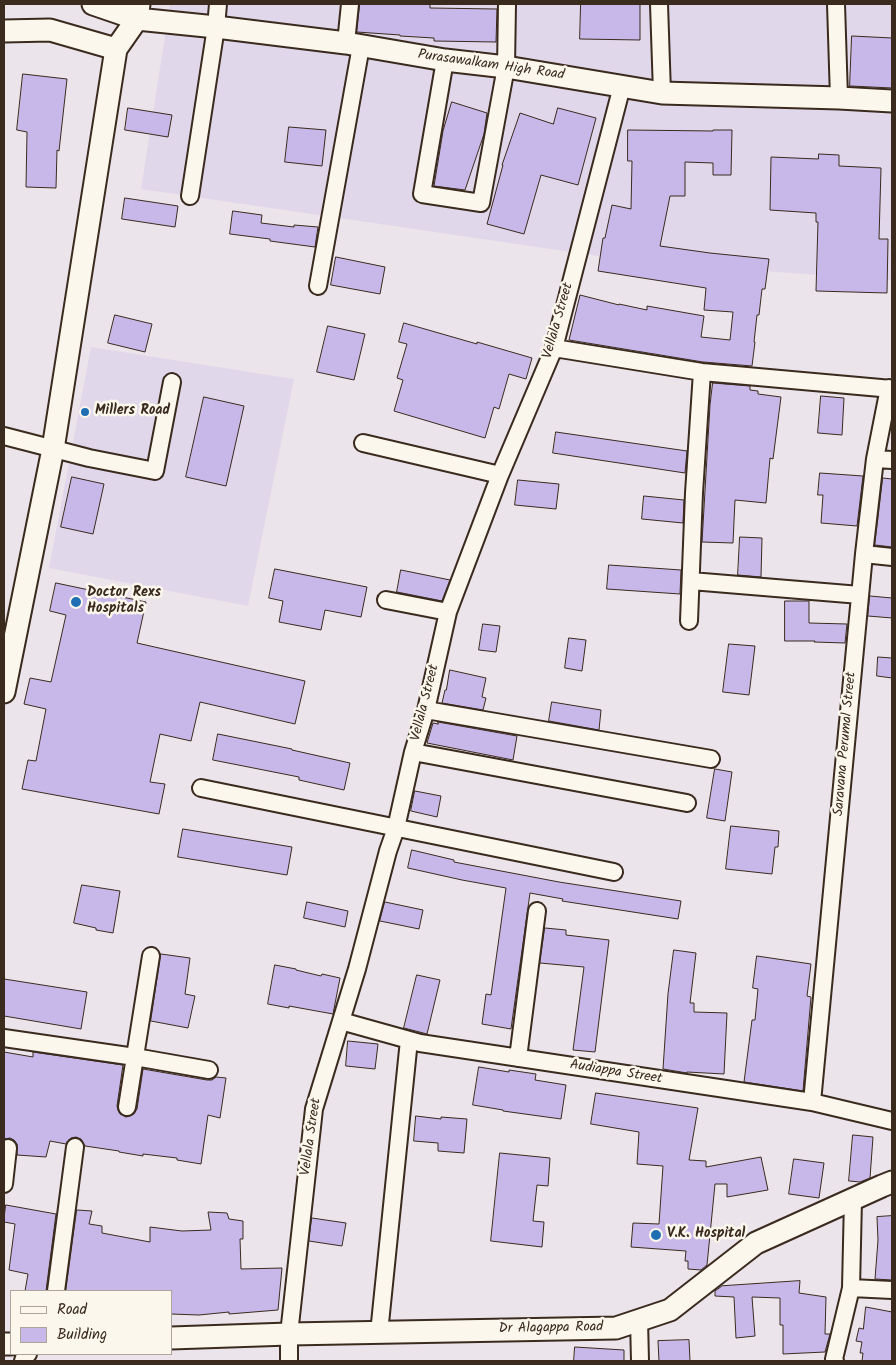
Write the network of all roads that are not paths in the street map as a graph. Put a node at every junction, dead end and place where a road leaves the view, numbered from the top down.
1 (93, 4) edge
2 (218, 4) edge
3 (350, 4) edge
4 (507, 4) edge
5 (658, 4) edge
6 (836, 4) edge
7 (138, 11) edge
8 (216, 27) junction
9 (4, 31) edge
10 (354, 45) junction
11 (116, 49) junction
12 (445, 60) junction
13 (506, 66) junction
14 (622, 86) junction
15 (662, 93) junction
16 (840, 98) junction
17 (892, 101) edge
18 (190, 196) dead end
19 (318, 286) dead end
20 (554, 348) junction
21 (702, 372) junction
22 (172, 382) dead end
23 (891, 388) edge
24 (4, 436) edge
25 (363, 443) dead end
26 (53, 449) junction
27 (876, 459) junction
28 (892, 460) edge
29 (500, 475) junction
30 (864, 554) junction
31 (892, 557) edge
32 (691, 581) junction
33 (860, 595) junction
34 (386, 600) dead end
35 (448, 612) junction
36 (689, 621) dead end
37 (9, 636) edge
38 (4, 692) edge
39 (426, 710) junction
40 (413, 752) junction
41 (711, 759) dead end
42 (201, 788) dead end
43 (686, 803) dead end
44 (396, 828) junction
45 (614, 872) dead end
46 (537, 911) dead end
47 (151, 956) dead end
48 (341, 1021) junction
49 (4, 1038) edge
50 (409, 1040) junction
51 (135, 1057) junction
52 (518, 1058) junction
53 (209, 1070) dead end
54 (812, 1102) junction
55 (126, 1107) dead end
56 (892, 1121) edge
57 (75, 1147) dead end
58 (8, 1148) dead end
59 (892, 1182) edge
60 (4, 1184) edge
61 (853, 1200) junction
62 (851, 1288) junction
63 (56, 1290) edge
64 (892, 1290) edge
65 (640, 1320) junction
66 (379, 1333) junction
67 (288, 1334) junction
68 (172, 1338) edge
69 (831, 1360) edge
70 (289, 1361) edge
71 (640, 1361) edge

1 - 7 main road, Purasawalkam High Road
2 - 8 street
3 - 10 street
4 - 13 street
5 - 15 street
6 - 16 street
7 - 8 main road, Purasawalkam High Road
7 - 11 main road
8 - 10 main road, Purasawalkam High Road
8 - 18 street
9 - 11 main road
10 - 12 main road, Purasawalkam High Road
10 - 19 street
11 - 26 main road
12 - 13 main road, Purasawalkam High Road
12 - 13 street
13 - 14 main road, Purasawalkam High Road
14 - 15 main road, Purasawalkam High Road
14 - 20 street, Vellala Street
15 - 16 main road, Purasawalkam High Road
16 - 17 main road, Purasawalkam High Road
20 - 21 street
20 - 29 street, Vellala Street
21 - 23 street
21 - 32 street
22 - 26 street
23 - 27 street, Saravana Perumal Street
24 - 26 street
25 - 29 street
26 - 37 main road
27 - 28 street
27 - 30 street, Saravana Perumal Street
29 - 35 street, Vellala Street
30 - 31 street
30 - 33 street, Saravana Perumal Street
32 - 33 street
32 - 36 street
33 - 54 street, Saravana Perumal Street
34 - 35 street
35 - 39 street, Vellala Street
37 - 38 main road
39 - 40 street, Vellala Street
39 - 41 street
40 - 43 street
40 - 44 street, Vellala Street
42 - 44 street
44 - 45 street
44 - 48 street, Vellala Street
46 - 52 street
47 - 51 street
48 - 50 street, Audiappa Street
48 - 67 street, Vellala Street
49 - 51 street
50 - 52 street, Audiappa Street
50 - 66 street
51 - 53 street
51 - 55 street
52 - 54 street, Audiappa Street
54 - 56 street, Audiappa Street
57 - 63 street
58 - 60 street
59 - 61 main road, Dr Alagappa Road
61 - 62 street
61 - 65 main road, Dr Alagappa Road
62 - 64 street
62 - 69 street
65 - 66 main road, Dr Alagappa Road
65 - 71 street
66 - 67 main road, Dr Alagappa Road
67 - 68 main road, Dr Alagappa Road
67 - 70 street, Vellala Street

